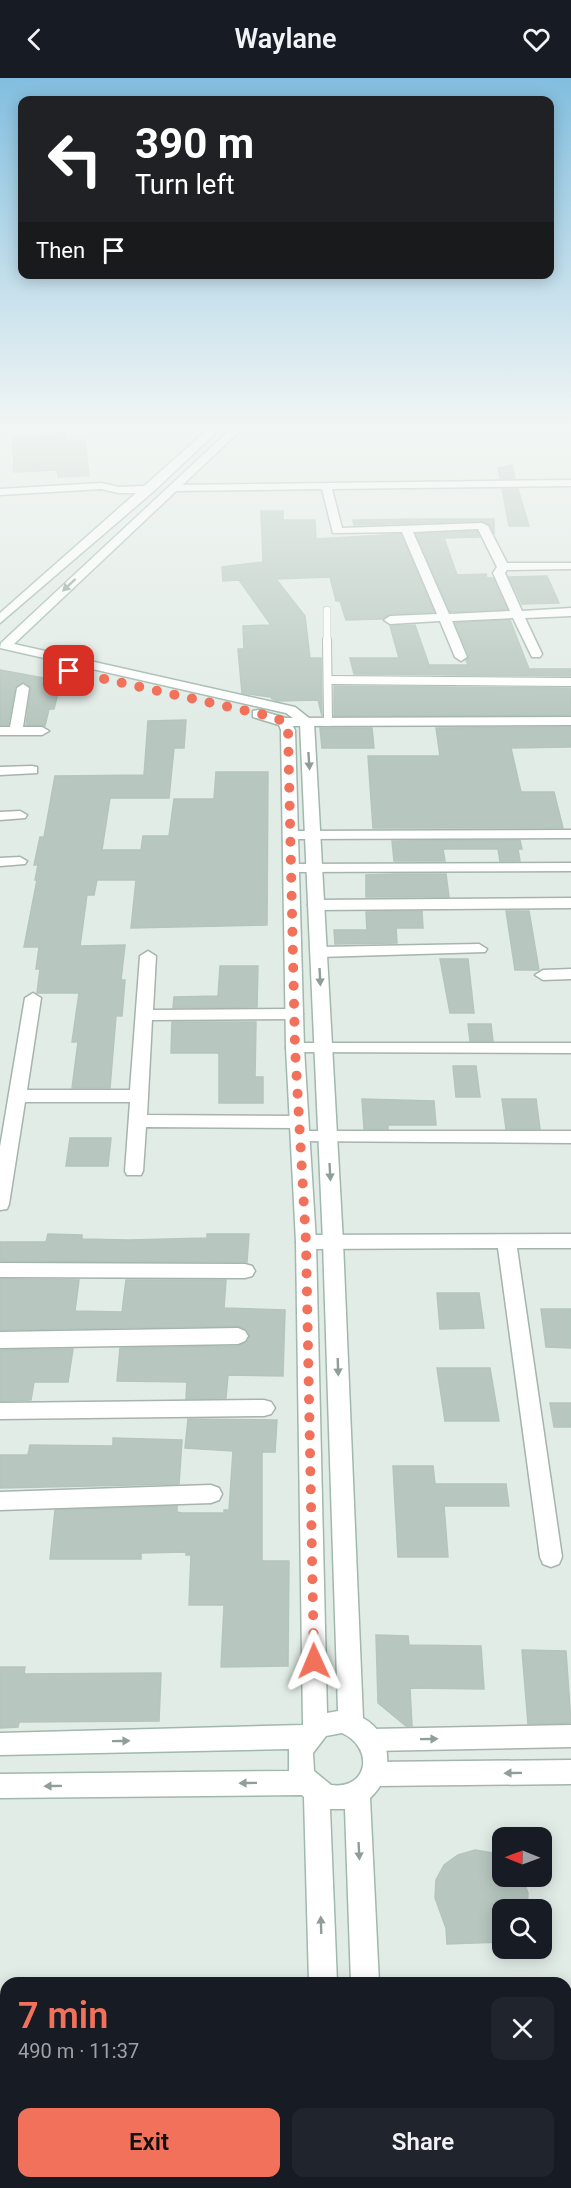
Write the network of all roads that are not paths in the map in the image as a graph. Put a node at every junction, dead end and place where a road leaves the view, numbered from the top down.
1 (106, 524) edge
2 (134, 524) edge
3 (335, 524) edge
4 (406, 528) junction
5 (571, 566) edge
6 (503, 567) junction
7 (327, 610) dead end
8 (571, 612) edge
9 (516, 615) junction
10 (446, 618) junction
11 (0, 619) edge
12 (390, 620) dead end
13 (1, 649) edge
14 (536, 654) dead end
15 (461, 657) dead end
16 (328, 680) junction
17 (571, 682) edge
18 (23, 688) dead end
19 (571, 721) edge
20 (284, 722) junction
21 (328, 722) junction
22 (307, 723) junction
23 (0, 731) edge
24 (16, 731) junction
25 (42, 731) dead end
26 (0, 771) edge
27 (32, 771) dead end
28 (20, 815) dead end
29 (0, 816) edge
30 (571, 834) edge
31 (291, 835) junction
32 (314, 835) junction
33 (20, 861) dead end
34 (0, 862) edge
35 (571, 867) edge
36 (291, 868) junction
37 (315, 868) junction
38 (571, 903) edge
39 (316, 905) junction
40 (479, 949) dead end
41 (319, 952) junction
42 (148, 956) dead end
43 (571, 974) edge
44 (543, 975) dead end
45 (33, 998) dead end
46 (295, 1014) junction
47 (144, 1015) junction
48 (295, 1048) junction
49 (323, 1048) junction
50 (571, 1048) edge
51 (17, 1096) junction
52 (138, 1096) junction
53 (137, 1121) junction
54 (299, 1130) junction
55 (328, 1137) junction
56 (571, 1137) edge
57 (134, 1171) dead end
58 (0, 1204) edge
59 (571, 1241) edge
60 (306, 1242) junction
61 (333, 1242) junction
62 (507, 1242) junction
63 (0, 1270) edge
64 (245, 1271) dead end
65 (238, 1336) dead end
66 (0, 1340) edge
67 (264, 1408) dead end
68 (0, 1411) edge
69 (211, 1494) dead end
70 (0, 1501) edge
71 (551, 1557) dead end
72 (311, 1733) junction
73 (361, 1733) junction
74 (571, 1736) edge
75 (0, 1744) edge
76 (571, 1772) edge
77 (366, 1784) junction
78 (0, 1786) edge
79 (312, 1787) junction
80 (323, 1977) edge
81 (365, 1977) edge

1 - 11 street
2 -> 13 street
3 - 4 street
4 - 6 street
4 - 10 street
5 - 6 street
6 - 9 street
7 - 16 lane
8 - 9 street
9 - 10 street
9 - 14 street
10 - 12 street
10 - 15 street
13 - 20 street
13 - 22 street
16 - 17 lane
16 - 21 lane
18 - 24 street
19 - 21 street
20 - 22 street
20 - 31 street
21 - 22 street
22 -> 32 street
23 - 24 street
24 - 25 street
26 - 27 street
28 - 29 street
30 - 32 street
31 - 32 street
31 - 36 street
32 - 37 street
33 - 34 street
35 - 37 street
36 - 37 street
36 - 46 street
37 - 39 street
38 - 39 street
39 - 41 street
40 - 41 street
41 -> 49 street
42 - 47 street
43 - 44 street
45 - 51 street
46 - 47 street
46 - 48 street
47 - 52 street
48 - 49 street
48 - 54 street
49 - 50 street
49 - 55 street
51 - 52 street
51 - 58 street
52 - 53 street
53 - 54 street
53 - 57 street
54 - 55 street
54 - 60 street
55 - 56 street
55 -> 61 street
59 - 62 street
60 - 61 street
60 - 72 street
61 - 62 street
61 -> 73 street
62 - 71 street
63 - 64 street
65 - 66 street
67 - 68 street
69 - 70 street
72 - 73 street
75 -> 72 street
72 - 79 street
73 -> 74 street
73 - 77 street
76 -> 77 street
77 - 79 street
77 -> 81 street
79 -> 78 street
80 -> 79 street

